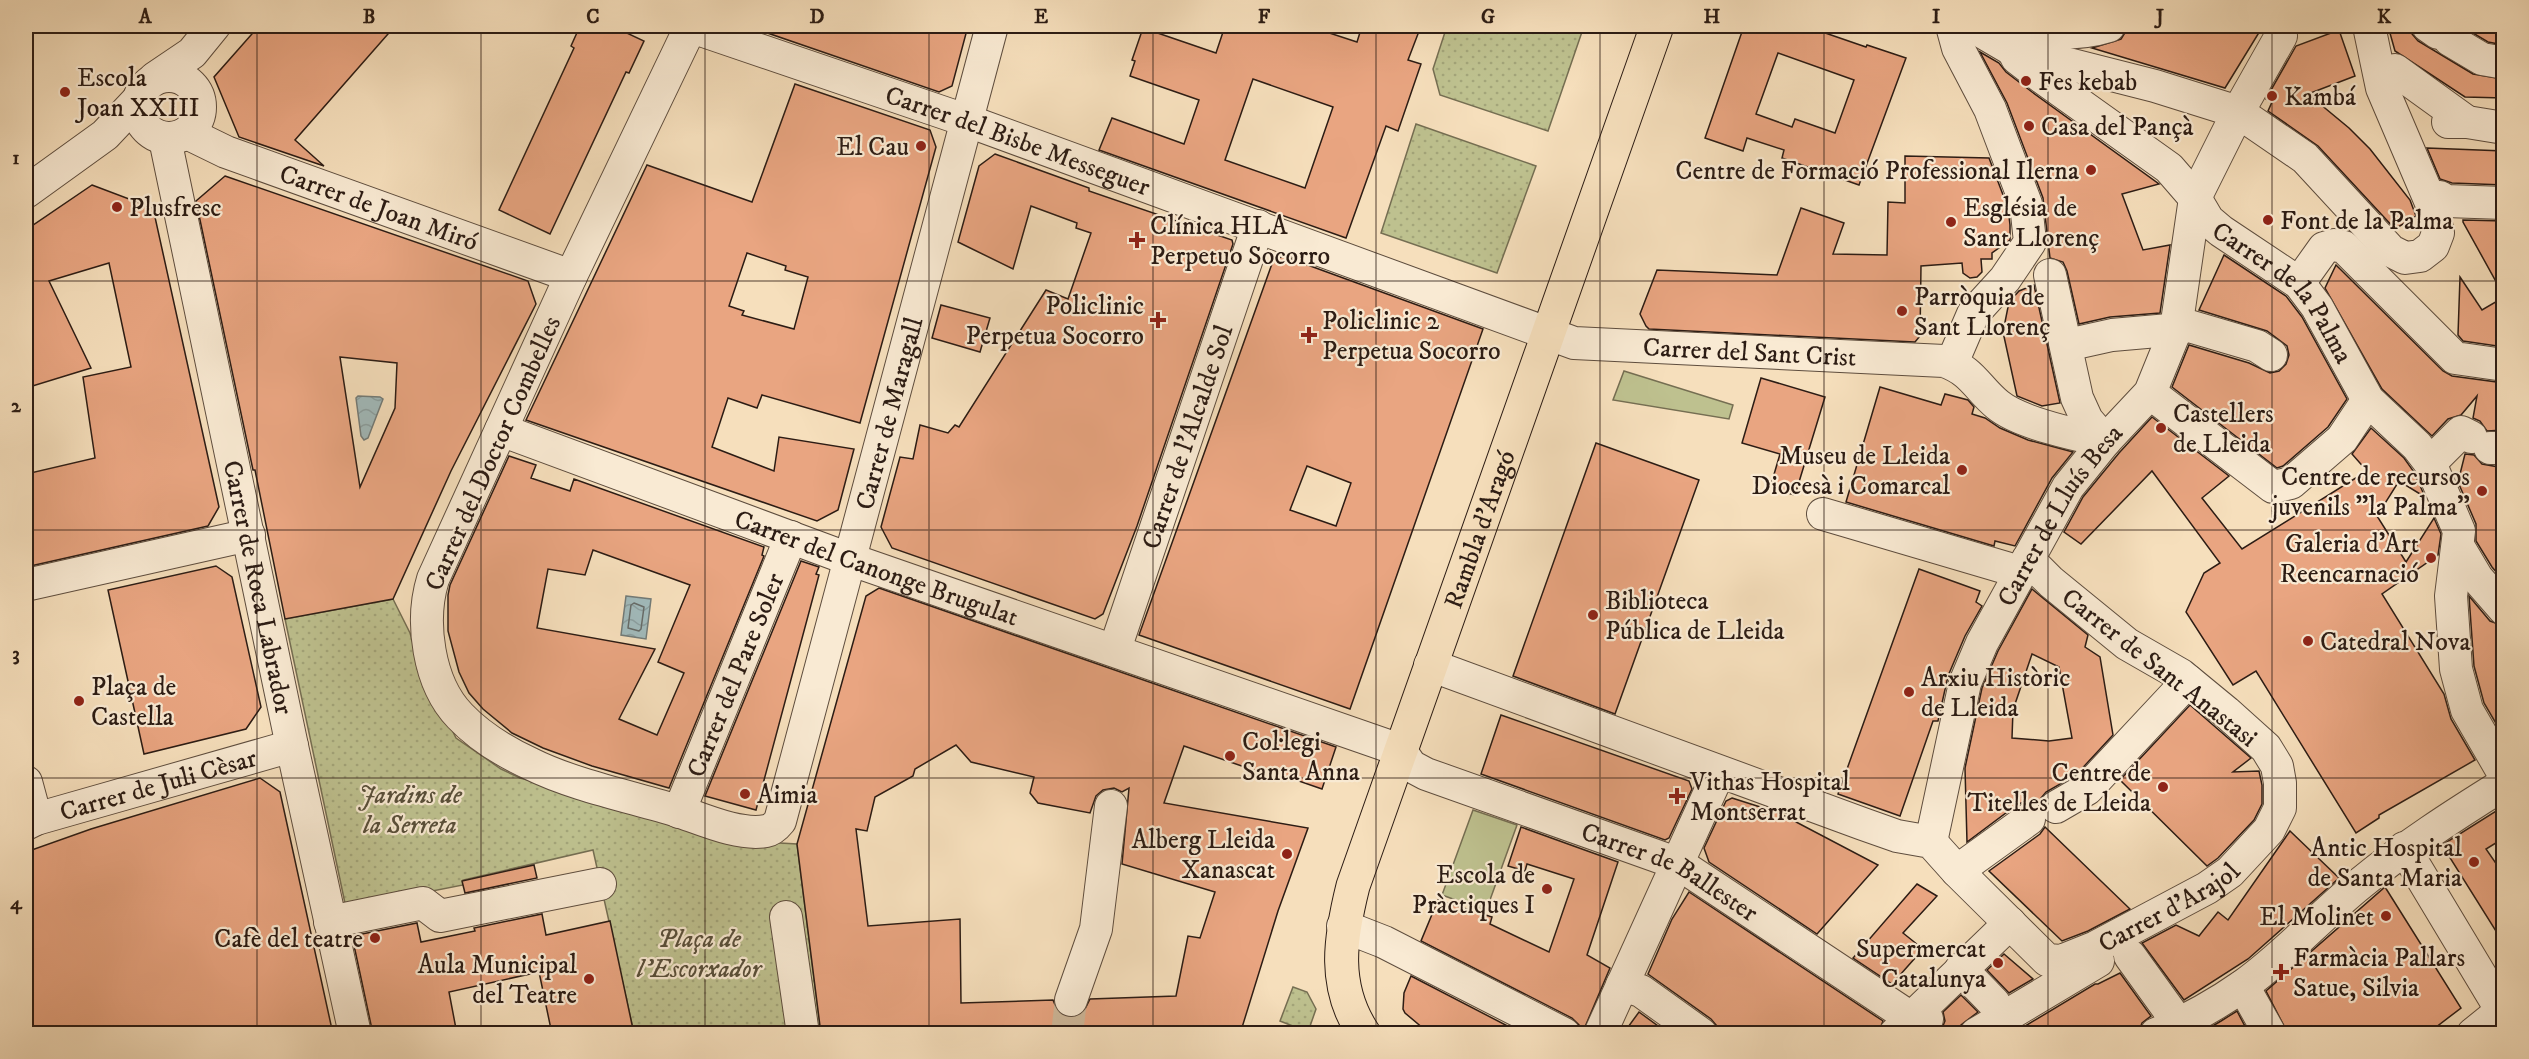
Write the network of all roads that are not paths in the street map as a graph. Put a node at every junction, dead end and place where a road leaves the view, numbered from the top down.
1 (214, 26) edge
2 (690, 26) edge
3 (992, 26) edge
4 (1657, 26) edge
5 (1966, 26) edge
6 (2109, 26) edge
7 (2345, 26) edge
8 (2439, 33) edge
9 (2281, 36) dead end
10 (2379, 48) edge
11 (2013, 50) junction
12 (192, 53) junction
13 (2499, 62) dead end
14 (192, 86) junction
15 (146, 89) junction
16 (2238, 112) junction
17 (968, 121) junction
18 (2431, 122) dead end
19 (2467, 122) junction
20 (2504, 128) edge
21 (105, 135) junction
22 (168, 135) junction
23 (26, 192) edge
24 (2440, 197) dead end
25 (2195, 198) junction
26 (2504, 203) edge
27 (1258, 226) junction
28 (2026, 272) junction
29 (571, 276) junction
30 (2299, 283) junction
31 (2176, 329) junction
32 (1548, 334) junction
33 (2067, 345) junction
34 (2271, 355) dead end
35 (1952, 363) junction
36 (2504, 365) edge
37 (2150, 393) junction
38 (2368, 400) junction
39 (501, 430) junction
40 (2105, 441) junction
41 (2488, 444) edge
42 (2430, 463) junction
43 (1823, 514) dead end
44 (249, 535) junction
45 (791, 537) junction
46 (2458, 546) junction
47 (849, 558) junction
48 (2024, 565) junction
49 (26, 585) edge
50 (2494, 598) edge
51 (1114, 649) junction
52 (1430, 665) junction
53 (2188, 681) junction
54 (292, 746) junction
55 (1400, 750) junction
56 (1719, 772) junction
57 (2504, 774) edge
58 (26, 782) edge
59 (2504, 784) edge
60 (785, 803) joint
61 (1111, 806) dead end
62 (679, 812) junction
63 (31, 822) edge
64 (1930, 842) junction
65 (2256, 846) joint
66 (2404, 848) junction
67 (1679, 864) junction
68 (1956, 871) junction
69 (600, 884) dead end
70 (786, 917) dead end
71 (330, 922) junction
72 (2010, 923) junction
73 (1343, 926) junction
74 (2086, 962) junction
75 (1961, 969) junction
76 (1622, 985) junction
77 (2244, 986) junction
78 (1071, 1000) tunnel mouth
79 (2000, 1009) junction
80 (2503, 1010) edge
81 (1922, 1025) edge
82 (2167, 1029) edge
83 (355, 1034) edge
84 (803, 1034) edge
85 (1364, 1034) edge
86 (1564, 1034) edge
87 (1600, 1034) edge
88 (1701, 1034) edge
89 (1976, 1034) edge
90 (2270, 1034) edge
91 (2473, 1034) edge

1 - 12 street
2 - 17 street, Carrer del Bisbe Messeguer
2 - 29 street, Carrer del Doctor Combelles
3 - 17 street, Carrer de Maragall
4 - 32 main road, Rambla d'Aragó
5 - 6 street
5 - 11 street
5 - 28 street
7 - 10 street
8 - 13 street
9 - 16 street, Carrer de Lluís Besa
10 - 16 street
10 - 19 street
11 - 16 street
11 - 25 street, Carrer de la Palma
12 - 14 street
12 - 15 street
14 - 15 street
14 - 22 street
15 - 21 street
15 - 22 street
16 - 25 street, Carrer de Lluís Besa
17 - 27 street, Carrer del Bisbe Messeguer
17 - 47 street, Carrer de Maragall
18 - 19 street
19 - 20 street
21 - 22 street
21 - 23 street
22 - 29 street, Carrer de Joan Miró
22 - 44 street, Carrer de Roca Labrador
24 - 26 street
25 - 30 street, Carrer de la Palma
25 - 31 street, Carrer de Lluís Besa
27 - 32 street, Carrer del Bisbe Messeguer
27 - 51 street, Carrer de l'Alcalde Sol
28 - 33 street
28 - 35 street
29 - 39 street, Carrer del Doctor Combelles
30 - 36 street
30 - 38 street, Carrer de la Palma
31 - 33 street
31 - 34 street
31 - 37 street, Carrer de Lluís Besa
32 - 35 street, Carrer del Sant Crist
32 - 52 main road, Rambla d'Aragó
33 - 40 street
35 - 40 street
37 - 38 street
37 - 40 street, Carrer de Lluís Besa
38 - 42 street, Carrer de la Palma
39 - 45 street, Carrer del Canonge Brugulat
39 - 62 street, Carrer del Doctor Combelles
40 - 48 street, Carrer de Lluís Besa
41 - 42 street
42 - 46 street, Carrer de la Palma
43 - 48 street
44 - 49 street
44 - 54 street, Carrer de Roca Labrador
45 - 47 street, Carrer del Canonge Brugulat
45 - 62 street, Carrer del Pare Soler
46 - 50 street, Carrer de la Palma
46 - 57 street
47 - 51 street, Carrer del Canonge Brugulat
47 - 60 street, Carrer de Maragall
48 - 53 street, Carrer de Sant Anastasi
48 - 64 street, Carrer de Lluís Besa
51 - 55 street, Carrer del Canonge Brugulat
52 - 55 main road, Rambla d'Aragó
52 - 56 street
53 - 65 street, Carrer de Sant Anastasi
53 - 68 street
54 - 63 street, Carrer de Juli Cèsar
54 - 71 street, Carrer de Roca Labrador
55 - 67 street, Carrer de Ballester
55 - 73 main road, Rambla d'Aragó
56 - 64 street
56 - 67 street
58 - 63 street
59 - 66 street
60 - 62 street, Carrer del Doctor Combelles
61 - 78 street
64 - 68 street
65 - 74 street, Carrer d'Arajol
66 - 77 street
66 - 80 street
67 - 76 street
67 - 81 street, Carrer de Ballester
68 - 72 street
69 - 71 street
70 - 84 street
71 - 83 street, Carrer de Roca Labrador
72 - 74 street
72 - 75 street
73 - 85 main road, Rambla d'Aragó
73 - 86 street
74 - 79 street, Carrer d'Arajol
74 - 82 street
75 - 79 street
75 - 81 street
76 - 87 street
76 - 88 street
77 - 82 street
77 - 90 street
79 - 89 street, Carrer d'Arajol
80 - 91 street

